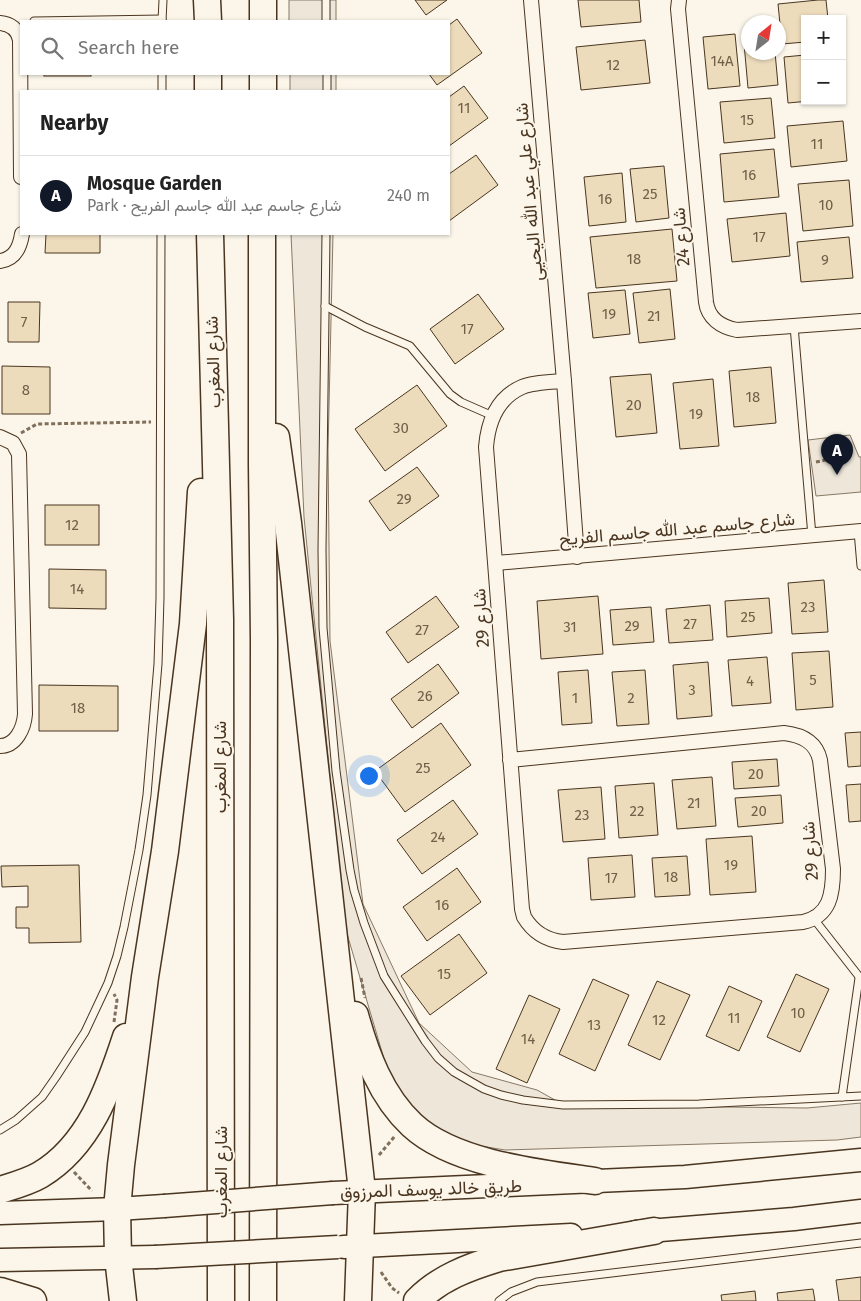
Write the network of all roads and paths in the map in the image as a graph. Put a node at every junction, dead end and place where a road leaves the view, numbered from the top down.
1 (162, 0) edge
2 (207, 0) edge
3 (263, 0) edge
4 (326, 0) edge
5 (531, 0) edge
6 (679, 0) edge
7 (162, 20) edge
8 (208, 20) edge
9 (263, 20) edge
10 (326, 20) edge
11 (11, 25) edge
12 (20, 40) edge
13 (20, 75) edge
14 (162, 75) edge
15 (208, 75) edge
16 (263, 75) edge
17 (327, 75) edge
18 (20, 90) edge
19 (162, 90) edge
20 (208, 90) edge
21 (263, 90) edge
22 (327, 90) edge
23 (22, 235) edge
24 (161, 235) edge
25 (210, 235) edge
26 (262, 235) edge
27 (326, 235) edge
28 (0, 260) edge
29 (325, 306) junction
30 (861, 321) edge
31 (211, 324) junction
32 (794, 326) junction
33 (262, 344) junction
34 (564, 381) junction
35 (493, 416) junction
36 (160, 422) junction
37 (4, 438) edge
38 (854, 454) dead end
39 (806, 464) junction
40 (860, 531) edge
41 (812, 536) junction
42 (577, 557) junction
43 (496, 563) junction
44 (861, 566) edge
45 (0, 746) edge
46 (510, 760) junction
47 (814, 919) junction
48 (336, 946) junction
49 (145, 977) junction
50 (860, 979) edge
51 (861, 1096) edge
52 (842, 1097) junction
53 (0, 1130) edge
54 (861, 1160) edge
55 (595, 1182) junction
56 (0, 1190) edge
57 (362, 1191) junction
58 (117, 1209) junction
59 (861, 1211) edge
60 (0, 1213) edge
61 (654, 1231) junction
62 (861, 1243) edge
63 (359, 1247) junction
64 (118, 1258) junction
65 (0, 1260) edge
66 (0, 1291) edge
67 (408, 1297) edge
68 (33, 1301) edge
69 (123, 1301) edge
70 (221, 1301) edge
71 (263, 1301) edge
72 (358, 1301) edge
73 (499, 1301) edge

1 - 7 lane
2 - 8 highway
3 - 9 highway
4 - 10 lane
5 - 34 street, شارع علي عبد الله اليحيى
6 - 32 street, شارع 24
11 - 12 street
13 - 18 street
14 - 19 lane
15 - 20 highway
16 - 21 highway
17 - 22 lane
23 - 28 street
24 - 36 lane
25 - 31 highway, شارع المغرب
26 - 33 highway
27 - 29 lane
29 - 35 lane
29 - 52 lane
30 - 32 street, شارع 24
31 - 49 highway
31 - 70 highway, شارع المغرب
32 - 39 lane
33 - 48 highway
33 - 71 highway
34 - 35 street
34 - 42 street, شارع علي عبد الله اليحيى
35 - 43 street
36 - 37 path
36 - 53 lane
37 - 45 street
38 - 39 path
39 - 41 lane
40 - 41 street, شارع جاسم عبد الله جاسم الفريح
40 - 44 lane
41 - 42 street, شارع جاسم عبد الله جاسم الفريح
42 - 43 street, شارع جاسم عبد الله جاسم الفريح
43 - 46 street, شارع 29
46 - 47 street, شارع 29
46 - 47 street, شارع 29
47 - 50 lane
48 - 55 highway
48 - 57 highway
49 - 56 highway
49 - 58 highway
50 - 52 lane
51 - 52 lane
54 - 55 main road, طريق خالد يوسف المرزوق
55 - 57 main road, طريق خالد يوسف المرزوق
57 - 58 main road, طريق خالد يوسف المرزوق, bridge
57 - 63 highway
58 - 60 main road, طريق خالد يوسف المرزوق
58 - 64 highway
59 - 61 main road
61 - 63 main road
61 - 67 highway
62 - 73 lane
63 - 64 main road, bridge
63 - 67 path
63 - 72 highway
64 - 65 main road
64 - 69 highway
66 - 68 highway

